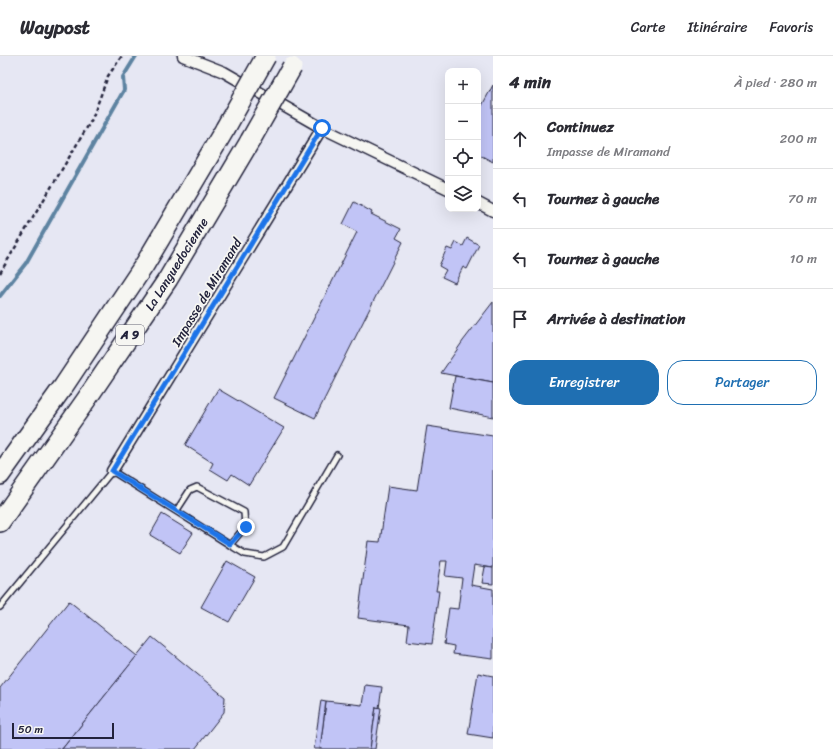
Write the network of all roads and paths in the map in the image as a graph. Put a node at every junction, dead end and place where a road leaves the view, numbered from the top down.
1 (122, 56) edge
2 (183, 56) edge
3 (266, 56) edge
4 (295, 61) edge
5 (322, 128) junction
6 (445, 188) edge
7 (481, 205) edge
8 (493, 211) edge
9 (0, 273) edge
10 (337, 455) dead end
11 (112, 471) junction
12 (0, 475) edge
13 (177, 510) junction
14 (0, 522) edge
15 (230, 544) junction
16 (0, 607) edge

1 - 9 path
2 - 5 street
3 - 12 highway, La Languedocienne / A 9, bridge
4 - 14 highway, La Languedocienne / A 9, bridge
5 - 6 street
5 - 11 street, Impasse de Miramand
7 - 8 street
10 - 15 lane
11 - 13 lane
11 - 16 lane
13 - 15 lane
13 - 15 lane

